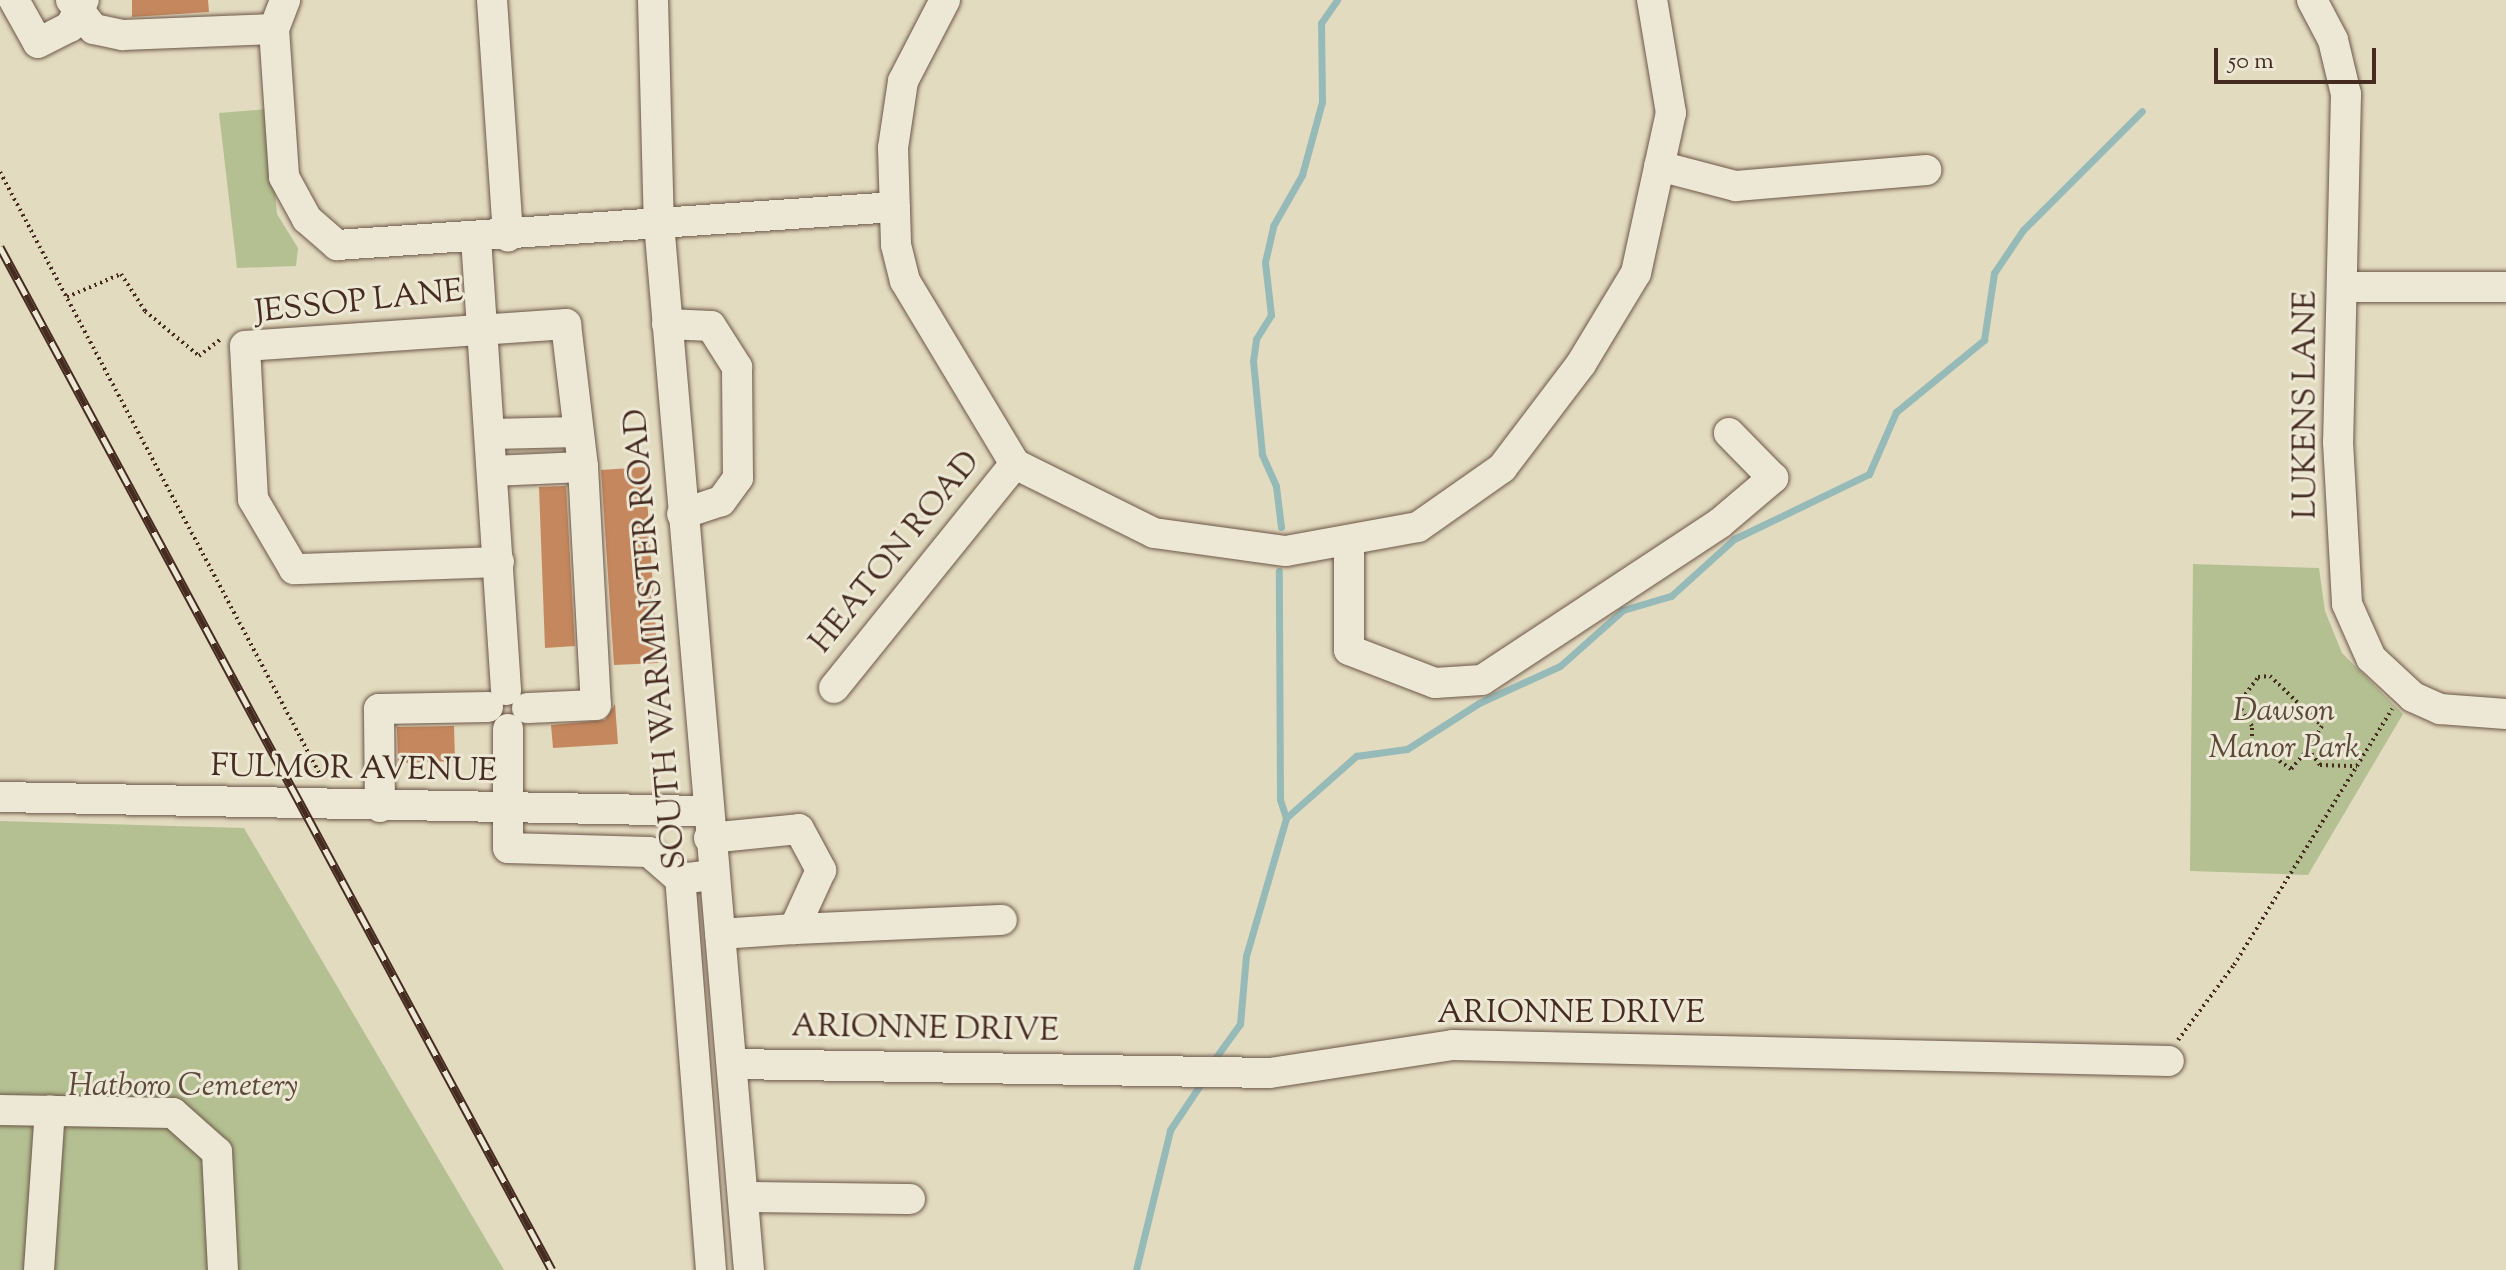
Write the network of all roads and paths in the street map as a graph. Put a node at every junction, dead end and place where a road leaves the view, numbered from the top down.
1 (14, 0) edge
2 (285, 0) edge
3 (492, 0) edge
4 (653, 0) edge
5 (945, 0) edge
6 (1652, 0) edge
7 (2312, 0) edge
8 (77, 4) edge
9 (274, 29) junction
10 (1659, 166) junction
11 (1926, 170) dead end
12 (0, 172) edge
13 (895, 207) junction
14 (659, 223) junction
15 (508, 236) junction
16 (476, 238) junction
17 (2342, 287) junction
18 (2506, 287) edge
19 (67, 297) junction
20 (667, 324) junction
21 (483, 325) junction
22 (245, 346) junction
23 (578, 432) junction
24 (1729, 433) dead end
25 (490, 434) junction
26 (1015, 464) junction
27 (583, 467) junction
28 (492, 471) junction
29 (682, 514) junction
30 (1349, 540) junction
31 (499, 562) junction
32 (2402, 686) junction
33 (834, 688) dead end
34 (507, 708) junction
35 (2506, 714) edge
36 (2308, 749) junction
37 (2357, 766) junction
38 (0, 797) edge
39 (338, 807) junction
40 (380, 807) junction
41 (509, 810) junction
42 (634, 810) junction
43 (708, 824) junction
44 (633, 851) junction
45 (713, 875) junction
46 (680, 879) junction
47 (1002, 920) dead end
48 (794, 929) junction
49 (720, 934) junction
50 (697, 1044) junction
51 (733, 1051) junction
52 (2169, 1061) joint
53 (737, 1095) junction
54 (702, 1098) junction
55 (0, 1110) edge
56 (50, 1110) junction
57 (746, 1197) junction
58 (910, 1199) dead end
59 (747, 1235) junction
60 (710, 1256) edge
61 (39, 1270) edge
62 (223, 1270) edge
63 (749, 1270) edge

1 - 8 street
2 - 9 street
3 - 15 street
4 - 14 street, SOUTH WARMINSTER ROAD
5 - 13 street
6 - 10 street
7 - 17 street, LUKENS LANE
8 - 9 street
9 - 16 street
10 - 11 street
10 - 30 street
12 - 19 path
13 - 14 street
13 - 26 street
14 - 15 street
14 - 20 street, SOUTH WARMINSTER ROAD
15 - 16 street
16 - 21 street
17 - 18 street
17 - 32 street, LUKENS LANE
19 - 22 path
19 - 39 path
20 - 29 street, SOUTH WARMINSTER ROAD
20 - 29 street
21 - 22 street, JESSOP LANE
21 - 23 street, JESSOP LANE
21 - 25 street
22 - 31 street, JESSOP LANE
23 - 25 street
23 - 27 street
24 - 30 street
25 - 28 street
26 - 30 street
26 - 33 street, HEATON ROAD
27 - 28 street
27 - 34 street
28 - 31 street
29 - 43 street, SOUTH WARMINSTER ROAD
31 - 34 street
32 - 35 street, LUKENS LANE
32 - 37 path
34 - 40 street
34 - 41 street
36 - 36 path
36 - 37 path
37 - 52 path
38 - 39 street, FULMOR AVENUE
39 - 40 street, FULMOR AVENUE
40 - 41 street, FULMOR AVENUE
41 - 42 street, FULMOR AVENUE
41 - 44 street
42 - 43 street, FULMOR AVENUE
42 - 44 street
43 - 45 street, SOUTH WARMINSTER ROAD
43 - 48 street, FULMOR AVENUE
44 - 46 street
45 - 46 street
45 - 49 street, SOUTH WARMINSTER ROAD
46 - 50 street
47 - 48 street
48 - 49 street
49 - 51 street, SOUTH WARMINSTER ROAD
50 - 51 street, ARIONNE DRIVE
50 - 54 street
51 - 52 street, ARIONNE DRIVE
51 - 53 street, SOUTH WARMINSTER ROAD
53 - 54 street
53 - 57 street, SOUTH WARMINSTER ROAD
54 - 60 street
55 - 56 street
56 - 61 street
56 - 62 street
57 - 58 street
57 - 59 street, SOUTH WARMINSTER ROAD
59 - 60 street
59 - 63 street, SOUTH WARMINSTER ROAD

